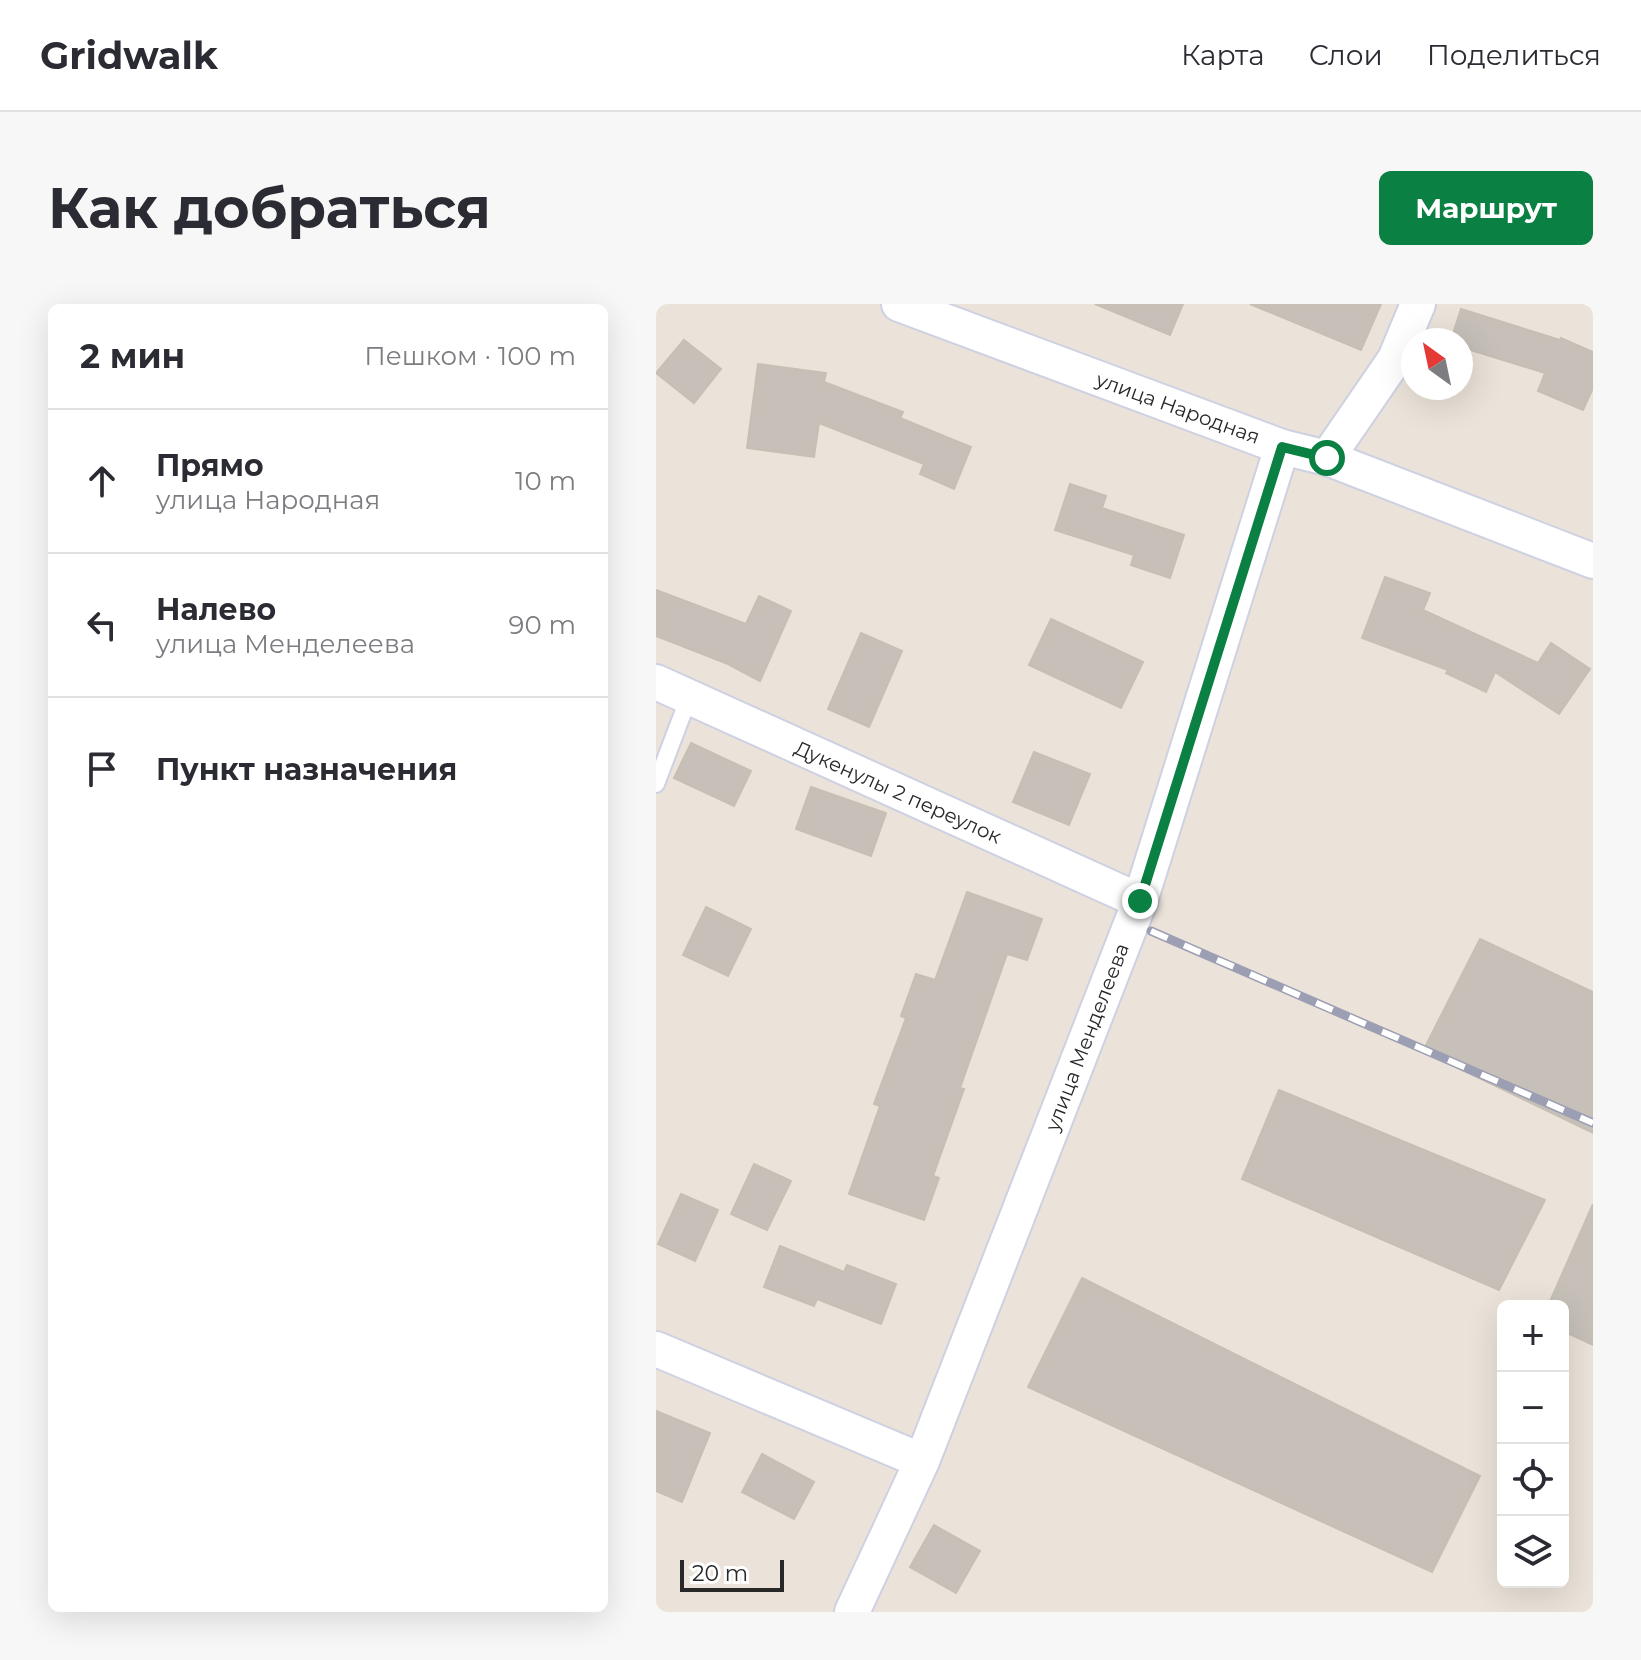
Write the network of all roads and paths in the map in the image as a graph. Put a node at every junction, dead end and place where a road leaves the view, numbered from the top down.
1 (899, 304) edge
2 (1418, 304) edge
3 (1282, 447) junction
4 (1327, 458) junction
5 (1593, 561) edge
6 (656, 682) edge
7 (689, 697) junction
8 (656, 784) edge
9 (1140, 901) junction
10 (656, 1349) edge
11 (922, 1461) junction
12 (852, 1612) edge

1 - 3 street, улица Народная
2 - 4 street
3 - 4 street, улица Народная
3 - 9 street, улица Менделеева
4 - 5 street, улица Народная
6 - 7 street, Дукенулы 2 переулок
7 - 8 lane
7 - 9 street, Дукенулы 2 переулок
9 - 11 street, улица Менделеева
10 - 11 street
11 - 12 street, улица Менделеева

